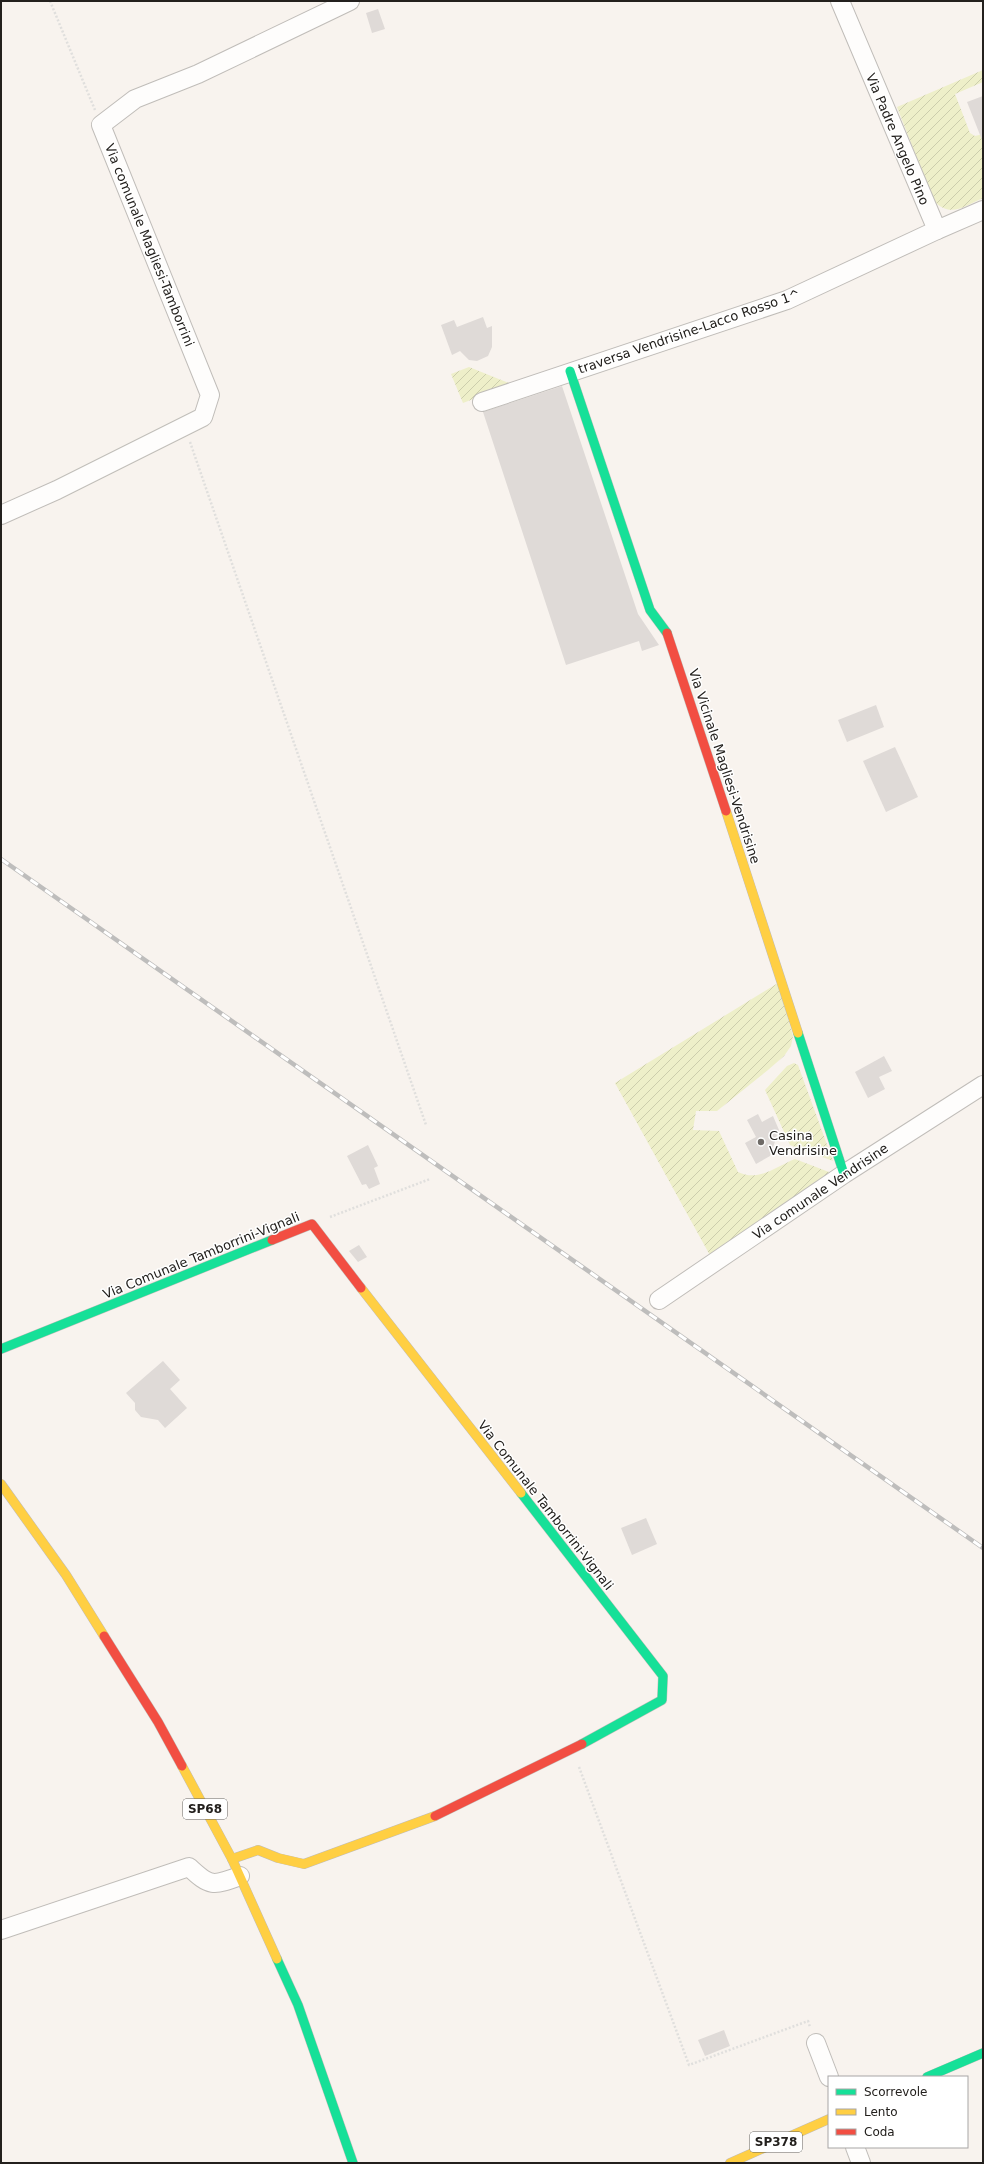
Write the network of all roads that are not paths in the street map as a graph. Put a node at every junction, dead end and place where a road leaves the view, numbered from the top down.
1 (350, 1) edge
2 (840, 1) edge
3 (983, 210) edge
4 (937, 230) junction
5 (570, 371) junction
6 (482, 402) dead end
7 (1, 515) edge
8 (983, 1085) edge
9 (844, 1174) junction
10 (659, 1300) dead end
11 (1, 1349) edge
12 (1, 1484) edge
13 (232, 1859) junction
14 (240, 1876) junction
15 (1, 1930) edge
16 (816, 2043) road end
17 (983, 2053) edge
18 (829, 2076) edge
19 (930, 2076) edge
20 (826, 2120) edge
21 (855, 2148) edge
22 (353, 2163) edge
23 (730, 2163) edge
24 (861, 2163) edge

1 - 7 street, Via comunale Magliesi-Tamborrini
2 - 4 street, Via Padre Angelo Pino
3 - 4 street
4 - 5 street, traversa Vendrisine-Lacco Rosso 1^
5 - 6 street, traversa Vendrisine-Lacco Rosso 1^
5 - 9 street, Via Vicinale Magliesi-Vendrisine
8 - 9 street, Via comunale Vendrisine
9 - 10 street, Via comunale Vendrisine
11 - 13 street, Via Comunale Tamborrini-Vignali
12 - 13 street, SP68
13 - 14 street, SP68
14 - 15 street
14 - 22 street, SP68
16 - 18 street
17 - 19 street
20 - 23 street, SP378
21 - 24 street

